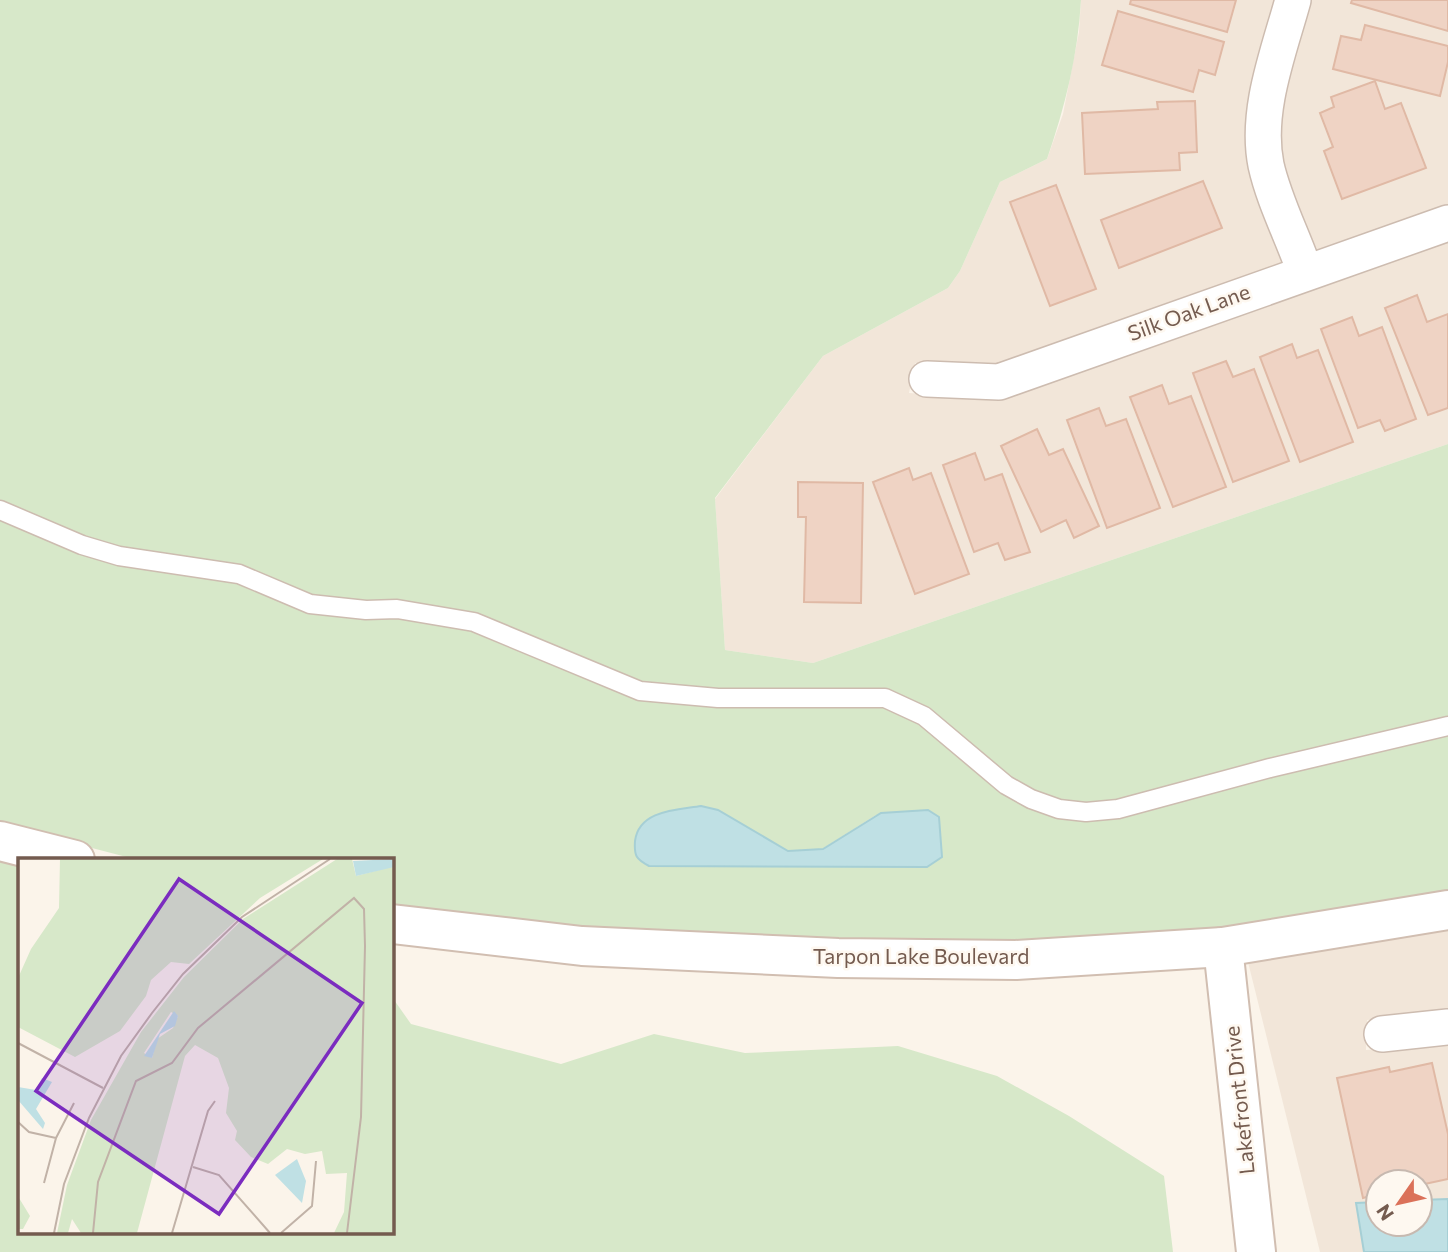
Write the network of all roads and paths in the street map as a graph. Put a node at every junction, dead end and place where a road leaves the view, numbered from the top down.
1 (1293, 0) edge
2 (1448, 223) edge
3 (1305, 272) junction
4 (927, 379) dead end
5 (0, 510) edge
6 (1448, 726) edge
7 (0, 841) edge
8 (67, 858) edge
9 (1448, 910) edge
10 (394, 924) edge
11 (1223, 947) junction
12 (1448, 1027) edge
13 (1382, 1034) dead end
14 (1256, 1252) edge

1 - 3 street
2 - 3 street, Silk Oak Lane
3 - 4 street, Silk Oak Lane
5 - 6 lane
7 - 8 street
9 - 11 street, Tarpon Lake Boulevard
10 - 11 street, Tarpon Lake Boulevard
11 - 14 street, Lakefront Drive
12 - 13 street

